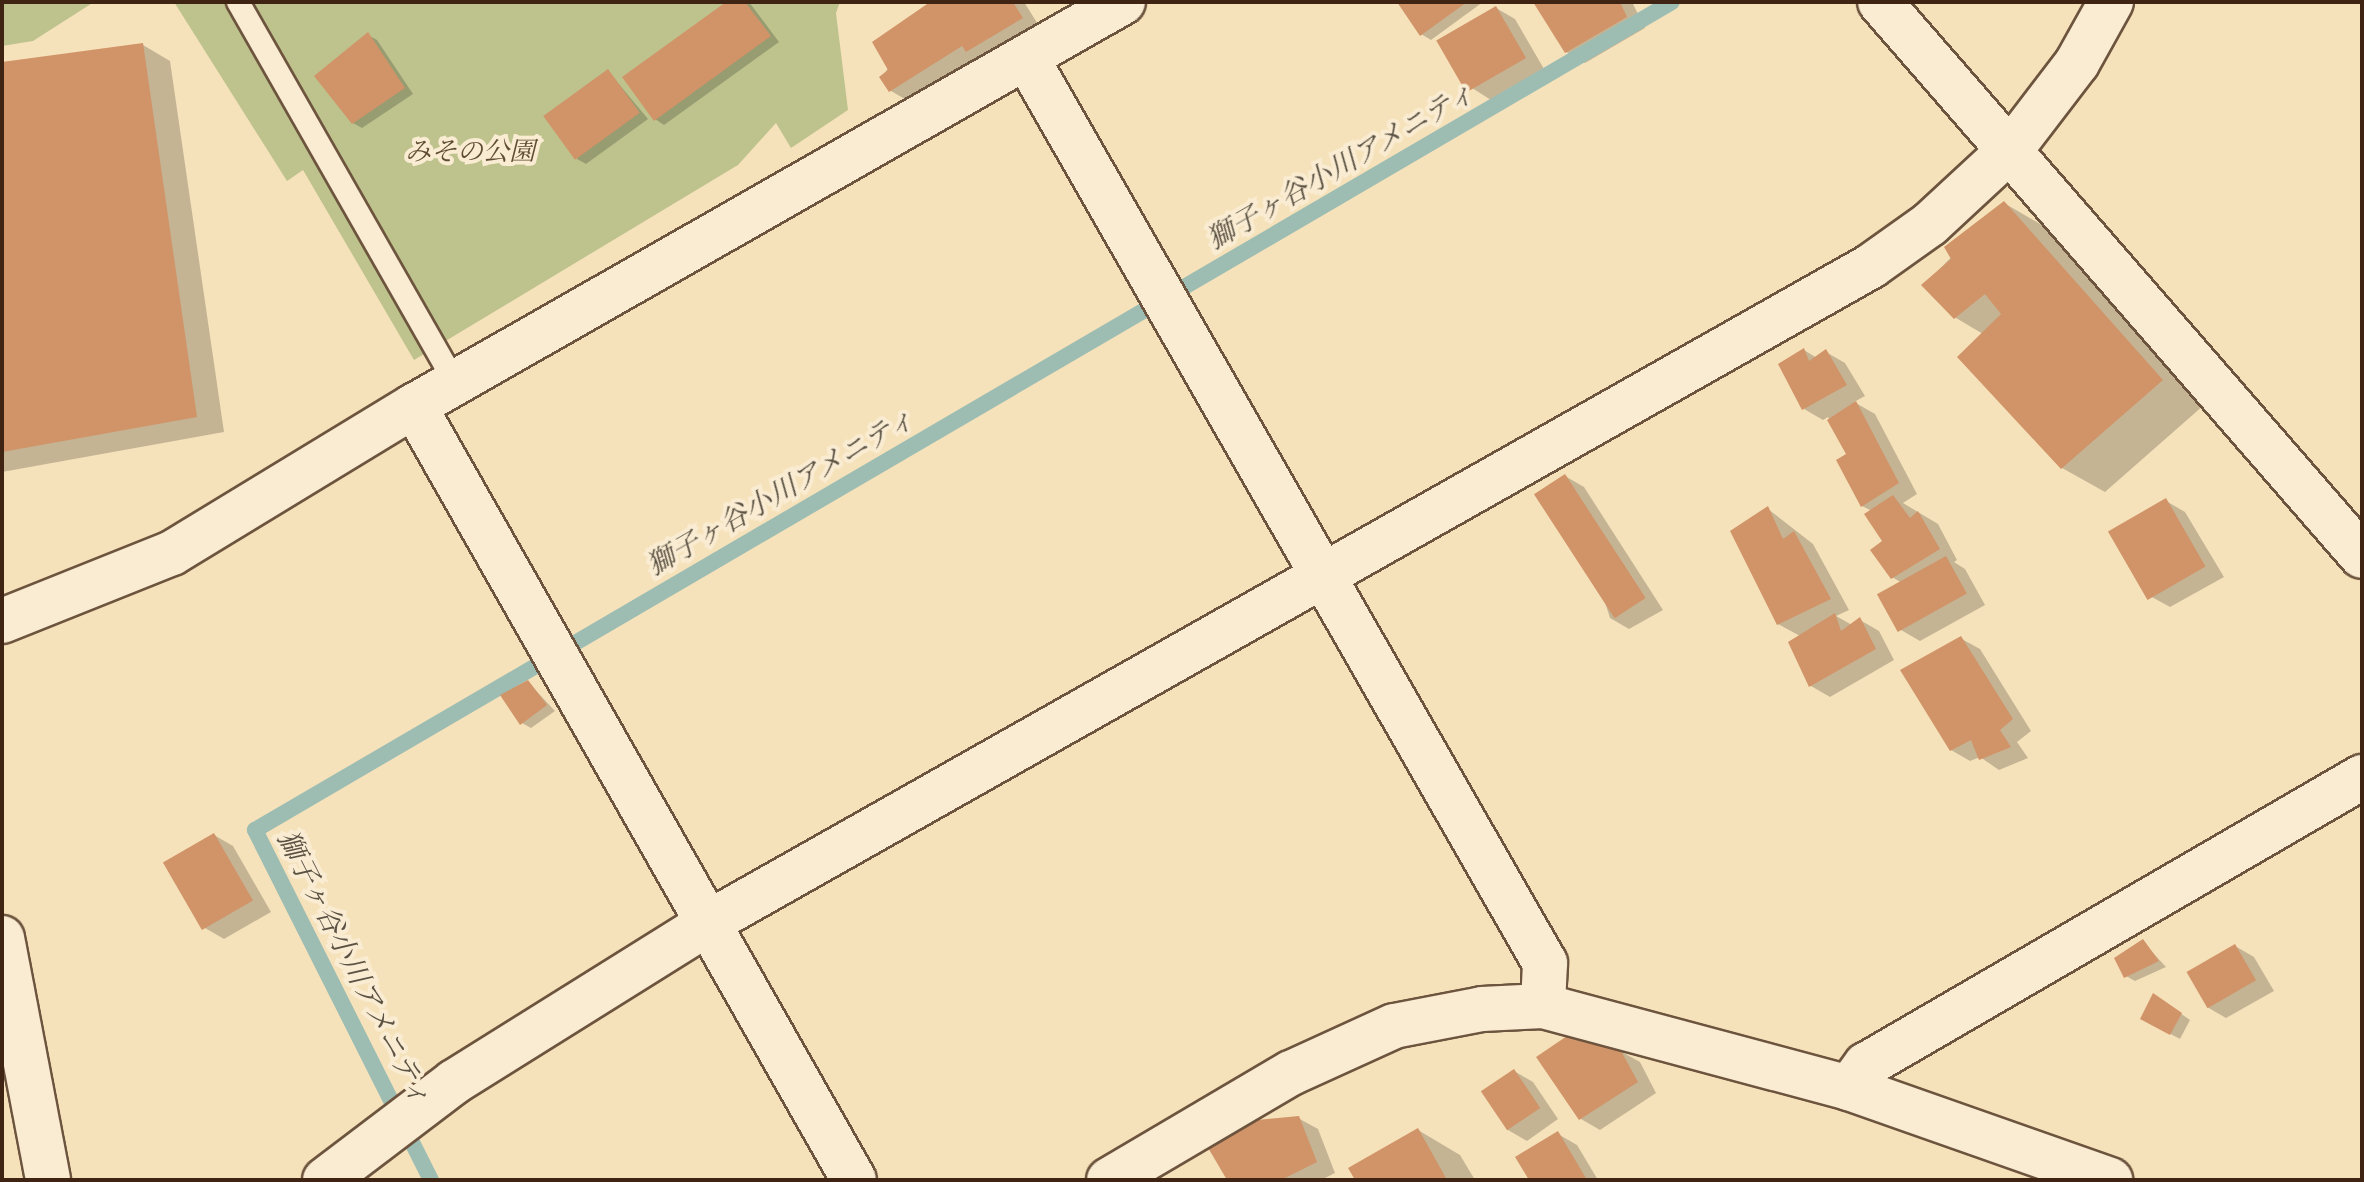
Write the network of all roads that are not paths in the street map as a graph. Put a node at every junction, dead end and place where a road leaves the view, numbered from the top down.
1 (238, 2) edge
2 (1123, 2) edge
3 (1880, 2) edge
4 (2111, 2) edge
5 (1027, 59) junction
6 (2012, 148) junction
7 (455, 383) junction
8 (414, 406) junction
9 (2362, 556) edge
10 (1322, 578) junction
11 (2, 621) edge
12 (2362, 777) edge
13 (708, 923) junction
14 (2, 938) edge
15 (1543, 1006) junction
16 (1849, 1088) junction
17 (1162, 1166) edge
18 (48, 1180) edge
19 (325, 1180) edge
20 (854, 1180) edge
21 (1109, 1180) edge
22 (2110, 1180) edge

1 - 7 lane
2 - 5 street
3 - 6 street
4 - 6 street
5 - 7 street
5 - 10 street
6 - 9 street
6 - 10 street
7 - 8 street
8 - 11 street
8 - 13 street
10 - 13 street
10 - 15 street
12 - 16 street
13 - 19 street
13 - 20 street
14 - 18 street
15 - 16 street
15 - 17 street
16 - 22 street
17 - 21 street

